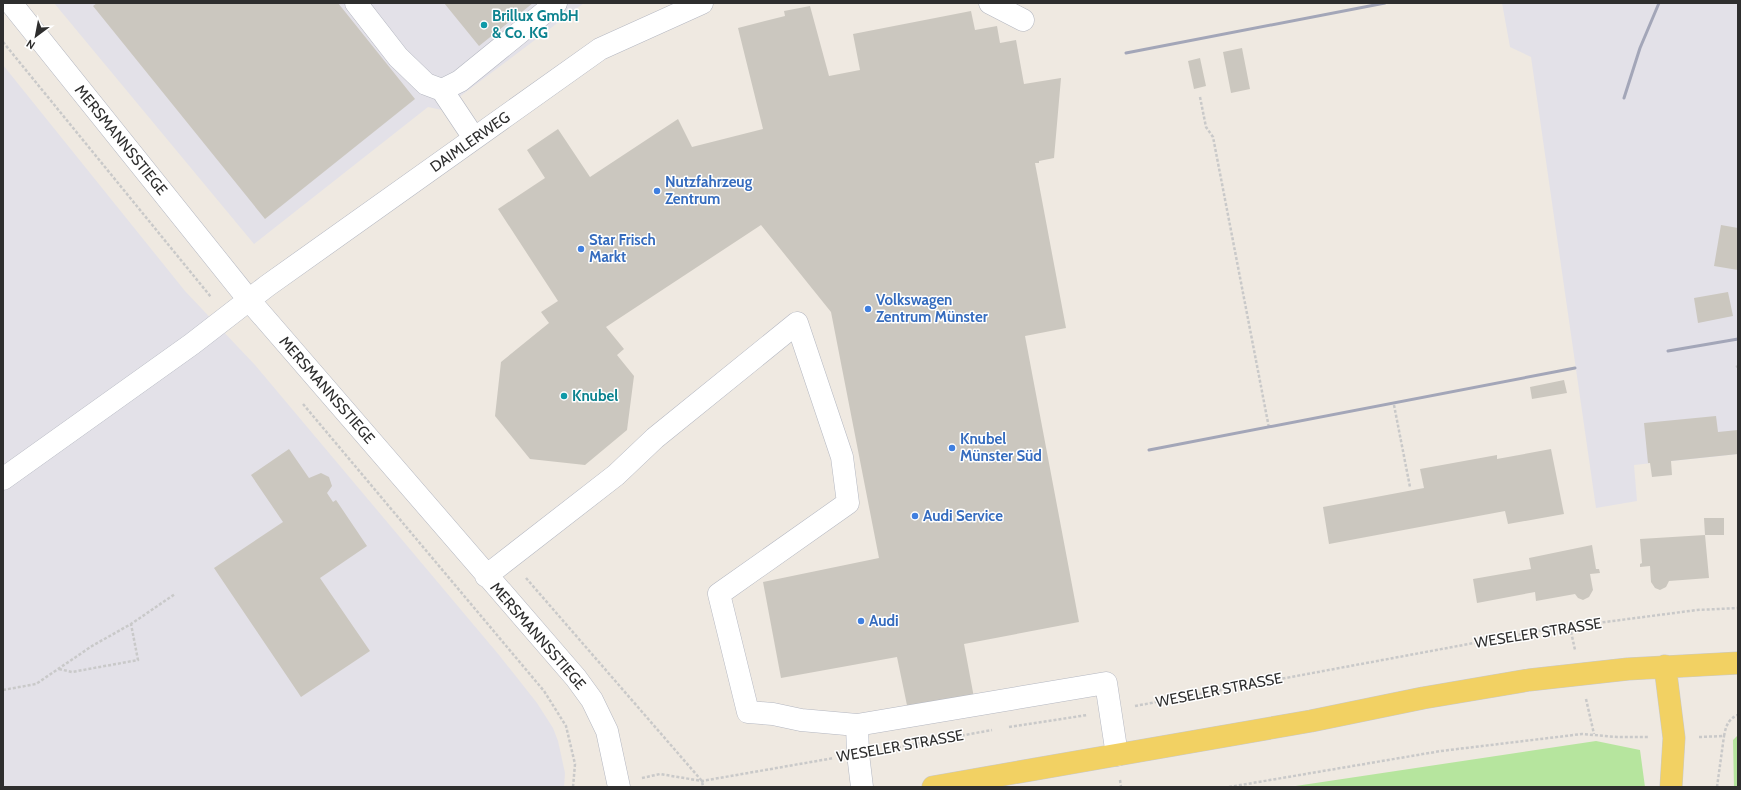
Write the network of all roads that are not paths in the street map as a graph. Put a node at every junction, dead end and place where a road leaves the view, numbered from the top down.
1 (11, 3) edge
2 (356, 3) edge
3 (556, 3) edge
4 (702, 3) edge
5 (990, 3) edge
6 (676, 8) edge
7 (1023, 20) dead end
8 (442, 90) junction
9 (474, 138) junction
10 (248, 300) junction
11 (3, 479) edge
12 (486, 576) junction
13 (1738, 663) edge
14 (1665, 666) junction
15 (857, 725) junction
16 (1117, 755) junction
17 (619, 785) edge
18 (862, 787) edge
19 (933, 787) edge
20 (1671, 787) edge

1 - 10 street, MERSMANNSSTIEGE
2 - 8 street
3 - 8 street
4 - 6 street, DAIMLERWEG
5 - 7 street
6 - 9 street, DAIMLERWEG
8 - 9 street
9 - 10 street, DAIMLERWEG
10 - 11 street, DAIMLERWEG
10 - 12 street, MERSMANNSSTIEGE
12 - 15 street
12 - 17 street, MERSMANNSSTIEGE
13 - 14 main road
14 - 16 main road
14 - 20 main road
15 - 16 street
15 - 18 street
16 - 19 main road

